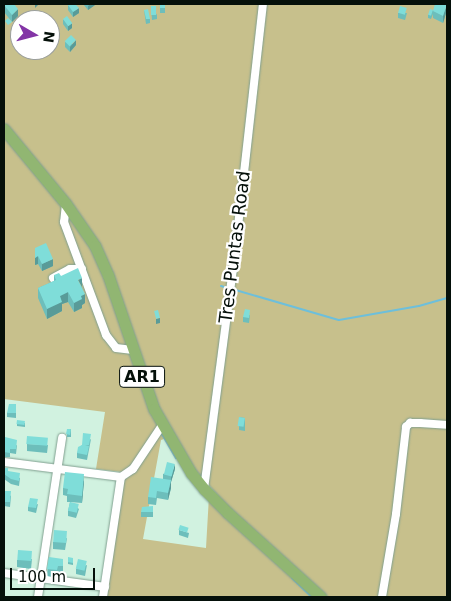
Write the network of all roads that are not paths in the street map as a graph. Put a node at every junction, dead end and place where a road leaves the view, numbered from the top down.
1 (263, 4) edge
2 (4, 129) edge
3 (66, 204) junction
4 (82, 269) junction
5 (53, 278) edge
6 (133, 350) junction
7 (163, 424) junction
8 (447, 426) edge
9 (62, 438) dead end
10 (4, 462) edge
11 (56, 470) junction
12 (121, 477) junction
13 (204, 489) junction
14 (4, 573) edge
15 (41, 578) junction
16 (105, 587) junction
17 (38, 597) edge
18 (104, 597) edge
19 (321, 597) edge
20 (382, 597) edge

1 - 13 street, Tres Puntas Road
2 - 3 highway, AR1
3 - 4 street
3 - 6 highway, AR1
4 - 5 street
4 - 6 street
6 - 7 highway, AR1
7 - 12 street
7 - 13 highway, AR1
8 - 20 street
9 - 11 street
10 - 11 street
11 - 12 street
11 - 15 street
12 - 16 street
13 - 19 highway, AR1
14 - 15 street
15 - 16 street
15 - 17 street
16 - 18 street

